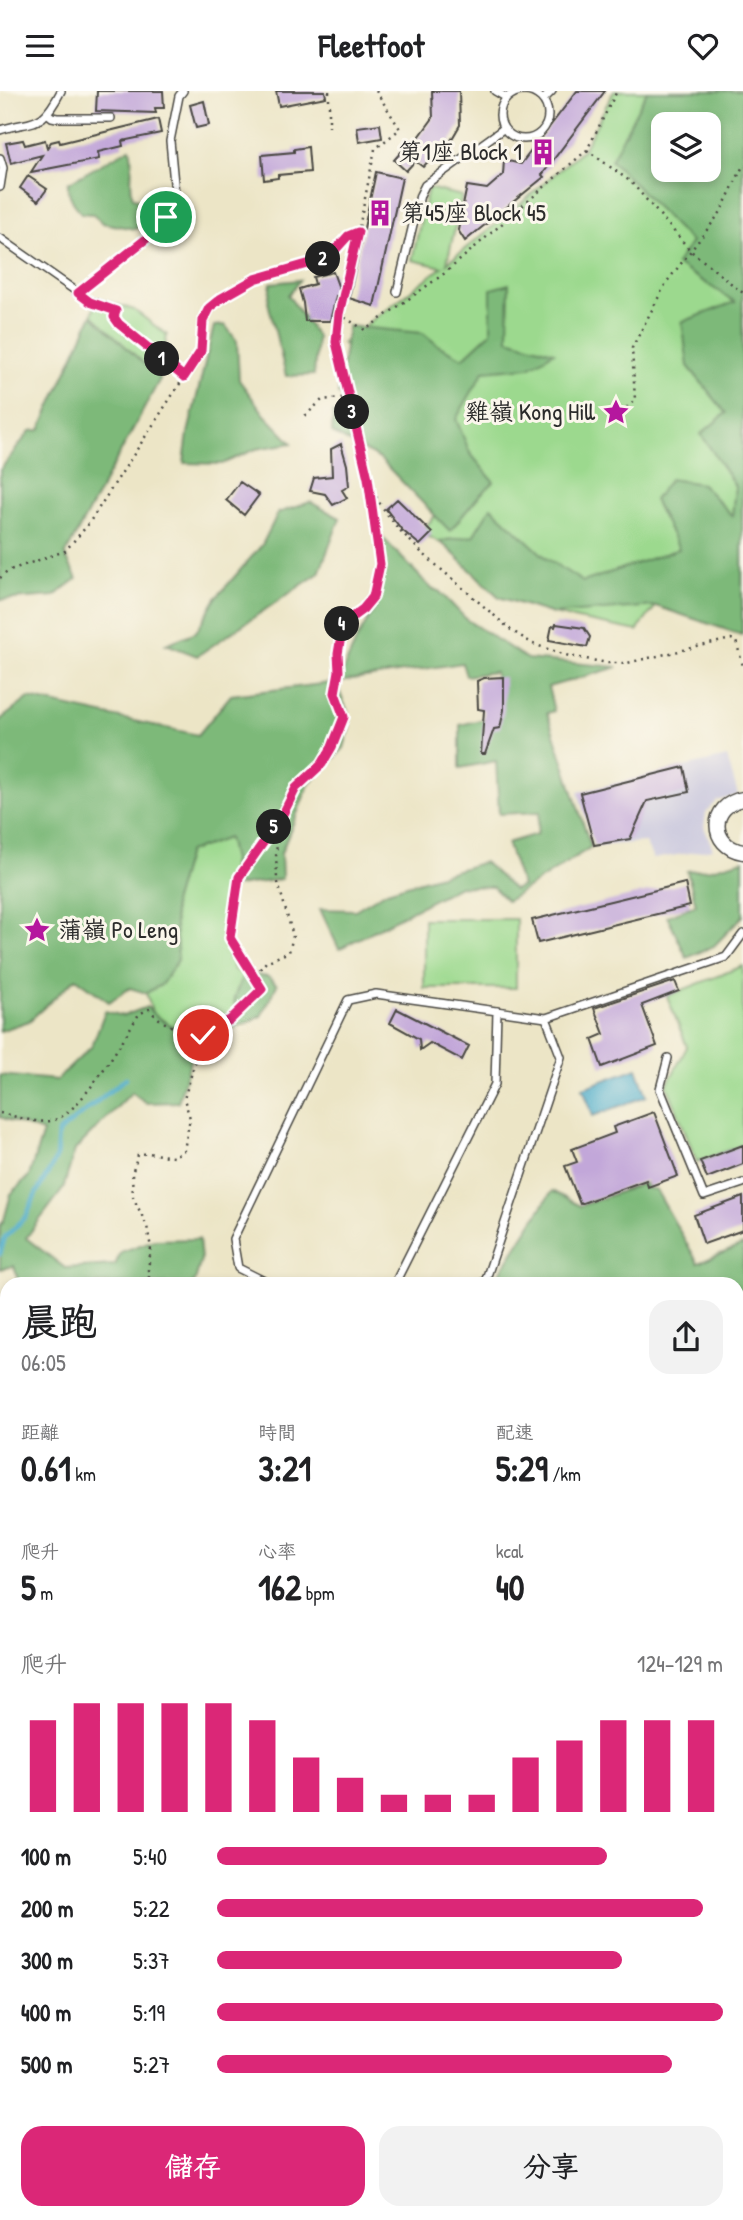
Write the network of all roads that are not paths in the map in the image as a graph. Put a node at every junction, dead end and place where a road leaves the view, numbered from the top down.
1 (61, 91) edge
2 (183, 91) edge
3 (495, 91) edge
4 (552, 91) edge
5 (507, 98) junction
6 (543, 100) junction
7 (47, 113) junction
8 (111, 118) dead end
9 (503, 129) junction
10 (0, 130) edge
11 (0, 158) edge
12 (0, 187) edge
13 (0, 238) edge
14 (397, 292) dead end
15 (78, 293) junction
16 (110, 309) road end
17 (743, 799) edge
18 (743, 852) edge
19 (743, 935) edge
20 (498, 1011) junction
21 (546, 1018) junction
22 (668, 1058) dead end
23 (743, 1183) edge
24 (256, 1277) edge
25 (398, 1277) edge
26 (487, 1277) edge

1 - 7 lane
2 - 15 lane
3 - 5 lane
4 - 6 lane
5 - 6 lane
5 - 9 lane
6 - 9 lane
7 - 8 lane
7 - 10 lane
9 - 14 lane
11 - 12 lane
13 - 15 lane
15 - 16 lane
17 - 18 street
19 - 21 lane
20 - 21 lane
20 - 24 lane
20 - 25 lane
21 - 26 lane
22 - 23 lane

